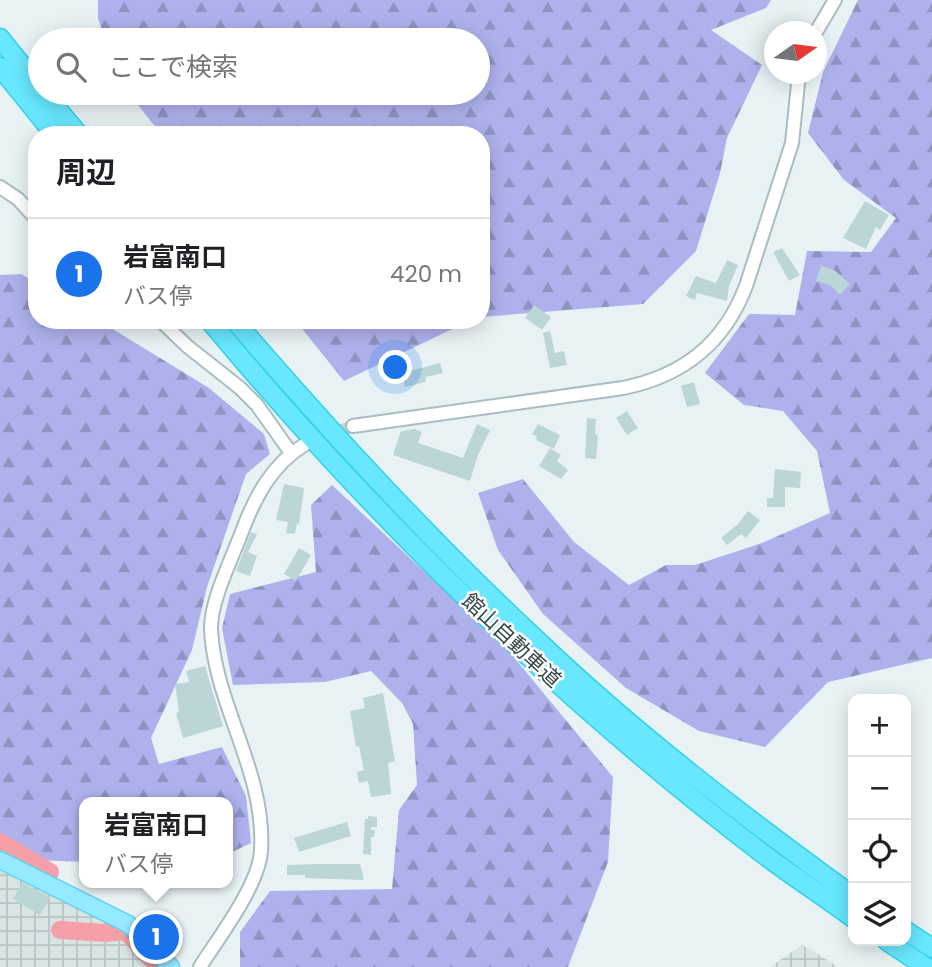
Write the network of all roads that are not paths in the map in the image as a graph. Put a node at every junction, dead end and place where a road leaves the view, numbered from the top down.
1 (835, 0) edge
2 (823, 21) edge
3 (0, 38) edge
4 (0, 67) edge
5 (28, 73) edge
6 (798, 84) edge
7 (28, 102) edge
8 (31, 105) edge
9 (54, 105) edge
10 (48, 126) edge
11 (72, 126) edge
12 (0, 187) edge
13 (28, 210) edge
14 (169, 329) edge
15 (217, 329) edge
16 (242, 329) edge
17 (353, 426) tunnel mouth
18 (304, 445) tunnel mouth
19 (291, 453) junction
20 (0, 860) edge
21 (848, 892) edge
22 (848, 914) edge
23 (911, 934) edge
24 (894, 946) edge
25 (932, 948) edge
26 (171, 967) edge
27 (200, 967) edge
28 (926, 967) edge

1 - 2 street
3 - 5 highway
4 - 7 highway
6 - 17 street
8 - 10 highway
9 - 11 highway
12 - 13 street
14 - 19 street
15 - 22 highway, 館山自動車道
16 - 21 highway, 館山自動車道
18 - 19 street
19 - 27 street
20 - 26 main road
23 - 25 highway
24 - 28 highway

